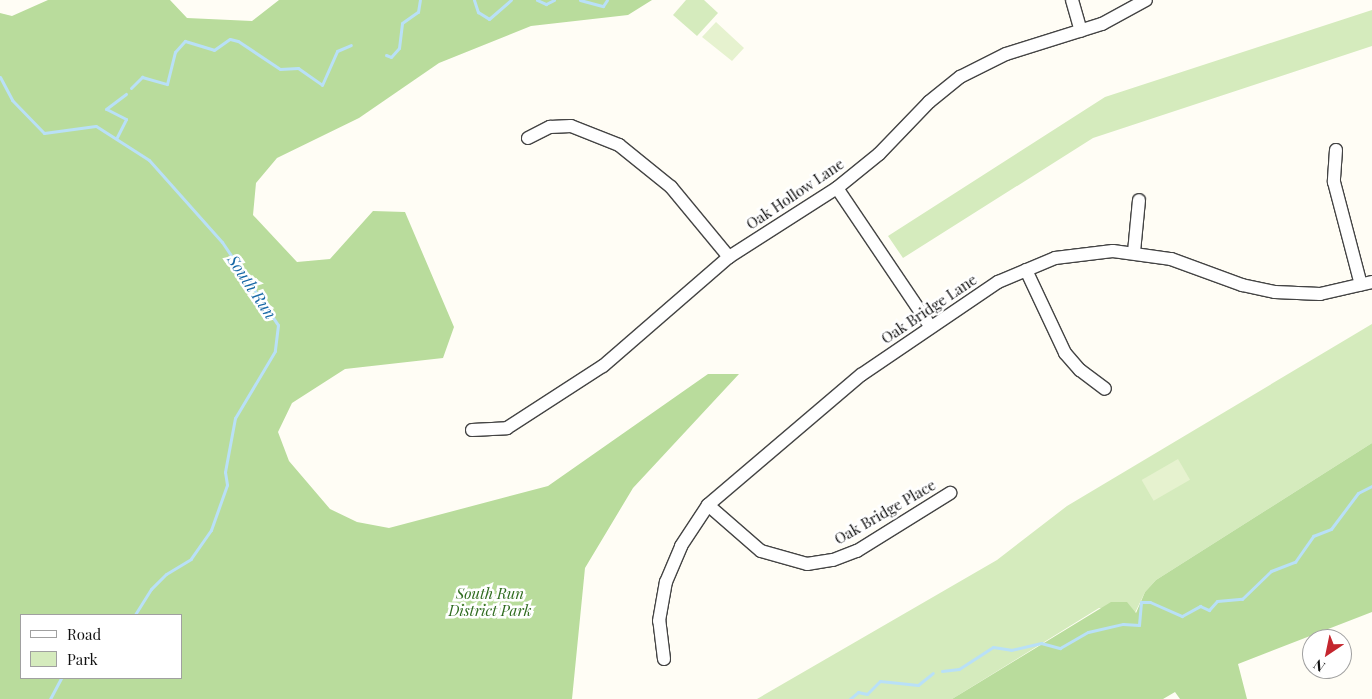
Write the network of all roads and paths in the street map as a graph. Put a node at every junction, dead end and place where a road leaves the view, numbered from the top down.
1 (1072, 0) edge
2 (1146, 0) edge
3 (1080, 31) junction
4 (528, 138) dead end
5 (1336, 150) dead end
6 (836, 188) junction
7 (1139, 200) dead end
8 (1134, 252) junction
9 (729, 257) junction
10 (1026, 270) junction
11 (1366, 283) edge
12 (930, 326) junction
13 (1106, 388) dead end
14 (472, 430) dead end
15 (950, 493) dead end
16 (708, 505) junction
17 (664, 659) dead end

1 - 3 street
2 - 3 street, Oak Hollow Lane
3 - 6 street, Oak Hollow Lane
4 - 9 street
5 - 11 street
6 - 9 street, Oak Hollow Lane
6 - 12 street
7 - 8 street
8 - 10 street, Oak Bridge Lane
8 - 11 street, Oak Bridge Lane
9 - 14 street, Oak Hollow Lane
10 - 12 street, Oak Bridge Lane
10 - 13 street
12 - 16 street, Oak Bridge Lane
15 - 16 street, Oak Bridge Place
16 - 17 street, Oak Bridge Lane

